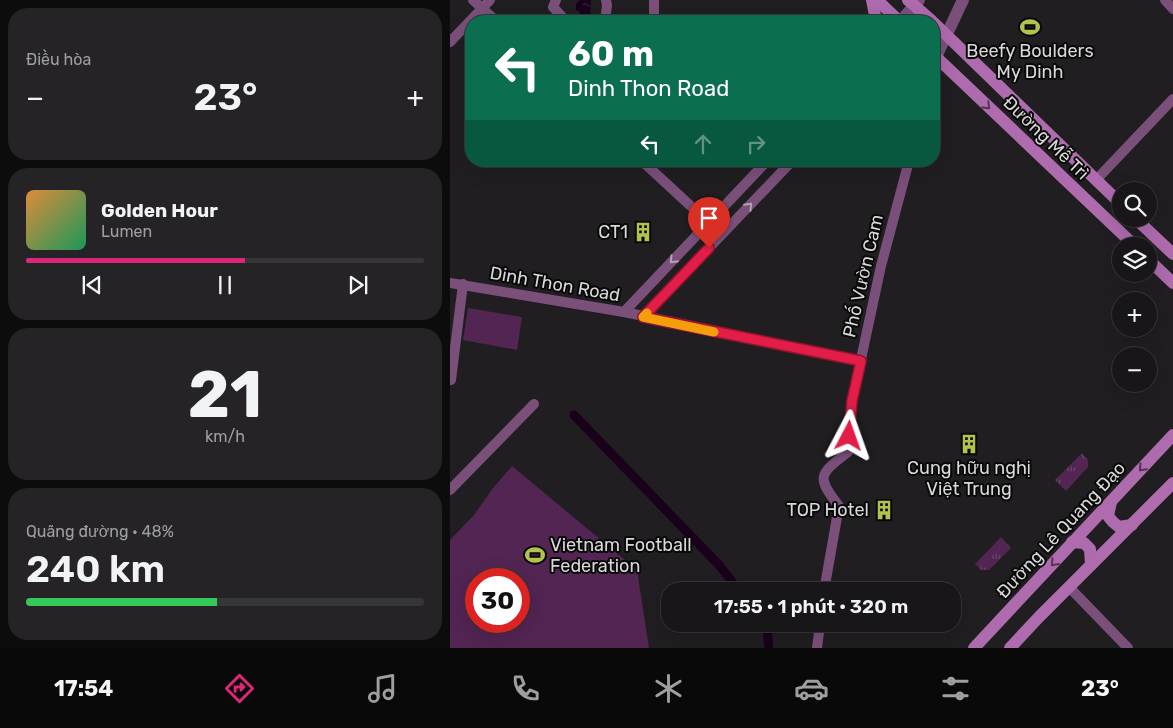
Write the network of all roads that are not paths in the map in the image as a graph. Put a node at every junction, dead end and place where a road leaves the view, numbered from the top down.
1 (473, 0) edge
2 (490, 0) edge
3 (556, 0) edge
4 (606, 0) edge
5 (654, 0) edge
6 (872, 0) edge
7 (876, 0) edge
8 (964, 0) edge
9 (1165, 0) edge
10 (913, 2) edge
11 (482, 8) junction
12 (1173, 9) edge
13 (475, 15) edge
14 (490, 15) edge
15 (561, 15) edge
16 (606, 15) edge
17 (654, 15) edge
18 (875, 15) edge
19 (893, 15) edge
20 (904, 15) edge
21 (924, 15) edge
22 (465, 26) edge
23 (940, 29) edge
24 (946, 34) junction
25 (450, 42) edge
26 (940, 48) edge
27 (940, 65) edge
28 (1173, 99) edge
29 (648, 167) edge
30 (761, 167) edge
31 (786, 167) edge
32 (907, 167) edge
33 (1096, 180) junction
34 (1112, 195) edge
35 (708, 222) junction
36 (1144, 227) edge
37 (1125, 237) edge
38 (1173, 254) edge
39 (1157, 268) edge
40 (450, 283) edge
41 (1173, 283) edge
42 (463, 284) junction
43 (624, 312) junction
44 (643, 317) junction
45 (861, 361) junction
46 (451, 380) edge
47 (534, 404) dead end
48 (1173, 435) edge
49 (1173, 483) edge
50 (450, 490) edge
51 (1111, 502) junction
52 (1132, 525) junction
53 (1072, 542) junction
54 (1090, 565) junction
55 (826, 582) edge
56 (1069, 587) junction
57 (819, 632) edge
58 (817, 648) edge
59 (974, 648) edge
60 (1010, 648) edge
61 (1128, 648) edge

1 - 11 street
2 - 11 street
3 - 15 street
4 - 16 street
5 - 17 street
6 - 18 main road
7 - 19 main road
8 - 24 street
9 - 12 street
10 - 20 street
10 - 21 main road, Đường Mễ Trì
11 - 13 street
11 - 14 street
22 - 25 street
23 - 24 main road, Đường Mễ Trì
24 - 26 street
24 - 33 main road, Đường Mễ Trì
27 -> 37 main road, Đường Mễ Trì
28 - 33 street
29 - 35 street
30 - 35 street
44 -> 31 street
32 - 45 street, Phố Vườn Cam
33 - 34 main road, Đường Mễ Trì
35 -> 43 street
36 - 38 main road
39 - 41 main road
40 - 42 street, Dinh Thon Road
42 - 43 street, Dinh Thon Road
42 - 46 street
43 - 44 street, Dinh Thon Road
44 - 45 street, Dinh Thon Road
45 - 55 street, Phố Vườn Cam
47 - 50 street
48 -> 51 main road, Đường Lê Quang Đạo
49 - 52 main road
51 - 52 main road
51 - 53 main road, Đường Lê Quang Đạo
52 - 54 main road
53 - 54 main road
53 -> 59 main road, Đường Lê Quang Đạo
54 - 56 main road
56 - 60 main road
56 - 61 street
57 - 58 street

